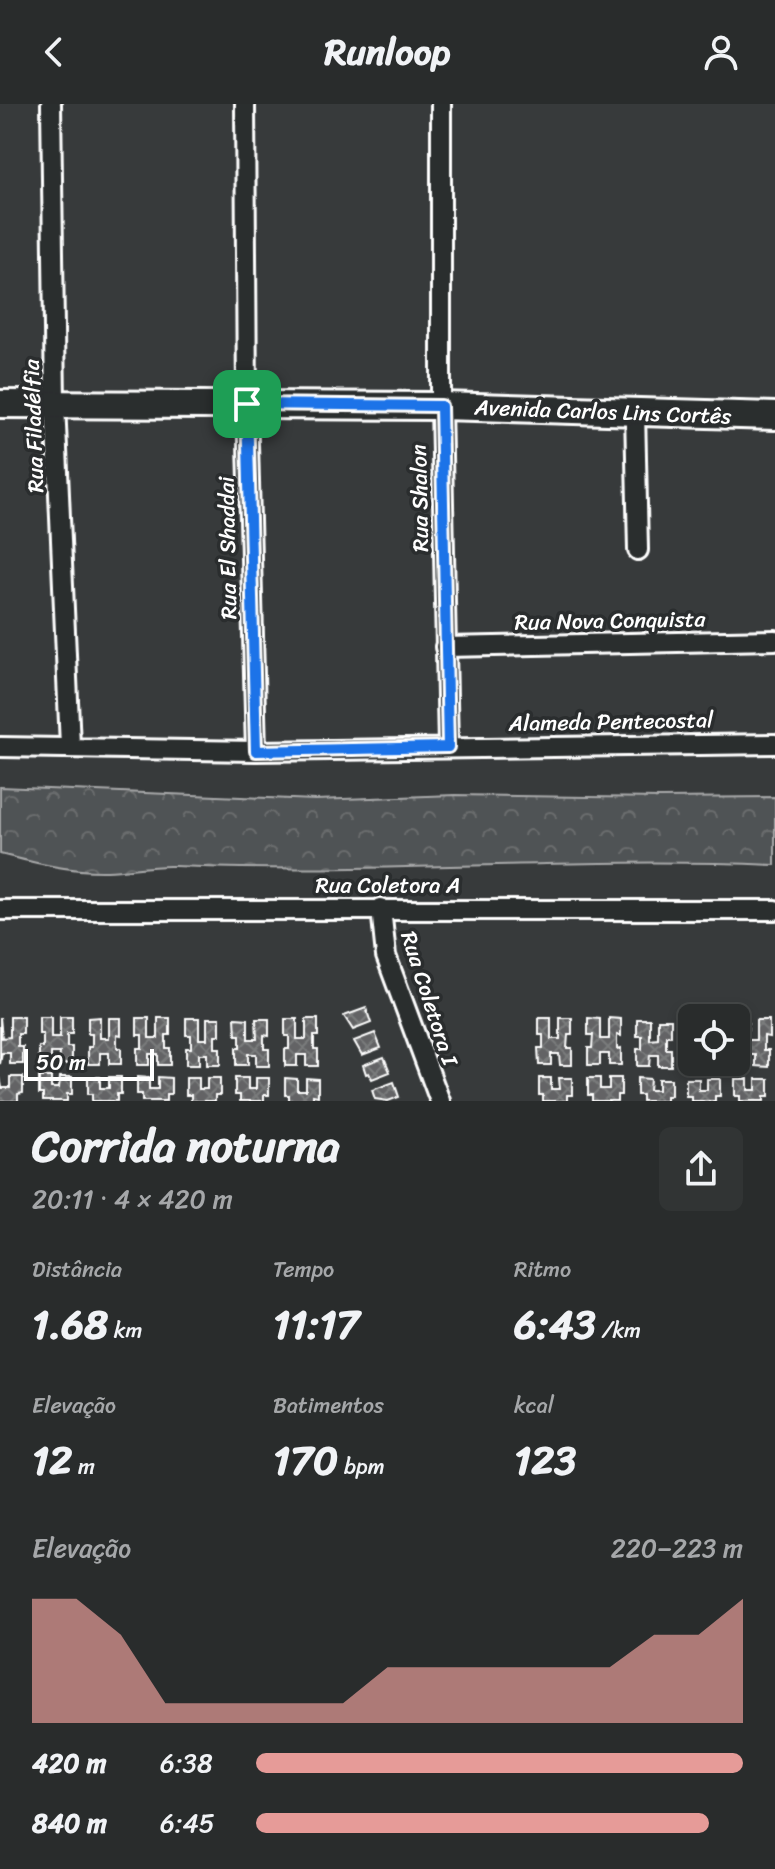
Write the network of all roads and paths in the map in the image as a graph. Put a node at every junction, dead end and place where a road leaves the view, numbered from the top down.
1 (51, 104) edge
2 (245, 104) edge
3 (441, 104) edge
4 (55, 403) junction
5 (0, 404) edge
6 (247, 404) junction
7 (441, 406) junction
8 (635, 411) junction
9 (775, 416) edge
10 (638, 550) dead end
11 (775, 640) edge
12 (445, 647) junction
13 (775, 744) edge
14 (70, 746) junction
15 (0, 747) edge
16 (448, 747) junction
17 (256, 751) junction
18 (381, 908) junction
19 (0, 910) edge
20 (775, 910) edge
21 (440, 1101) edge

1 - 4 street, Rua Filadélfia
2 - 6 street, Rua El Shaddai
3 - 7 street, Rua Shalon
4 - 5 street, Avenida Carlos Lins Cortês
4 - 6 street, Avenida Carlos Lins Cortês
4 - 14 street, Rua Filadélfia
6 - 7 street, Avenida Carlos Lins Cortês
6 - 17 street, Rua El Shaddai
7 - 8 street, Avenida Carlos Lins Cortês
7 - 12 street, Rua Shalon
8 - 9 street, Avenida Carlos Lins Cortês
8 - 10 street
11 - 12 street, Rua Nova Conquista
12 - 16 street, Rua Shalon
13 - 16 street, Alameda Pentecostal
14 - 15 street, Alameda Pentecostal
14 - 17 street, Alameda Pentecostal
16 - 17 street, Alameda Pentecostal
18 - 19 street, Rua Coletora A
18 - 20 street, Rua Coletora A
18 - 21 street, Rua Coletora I

